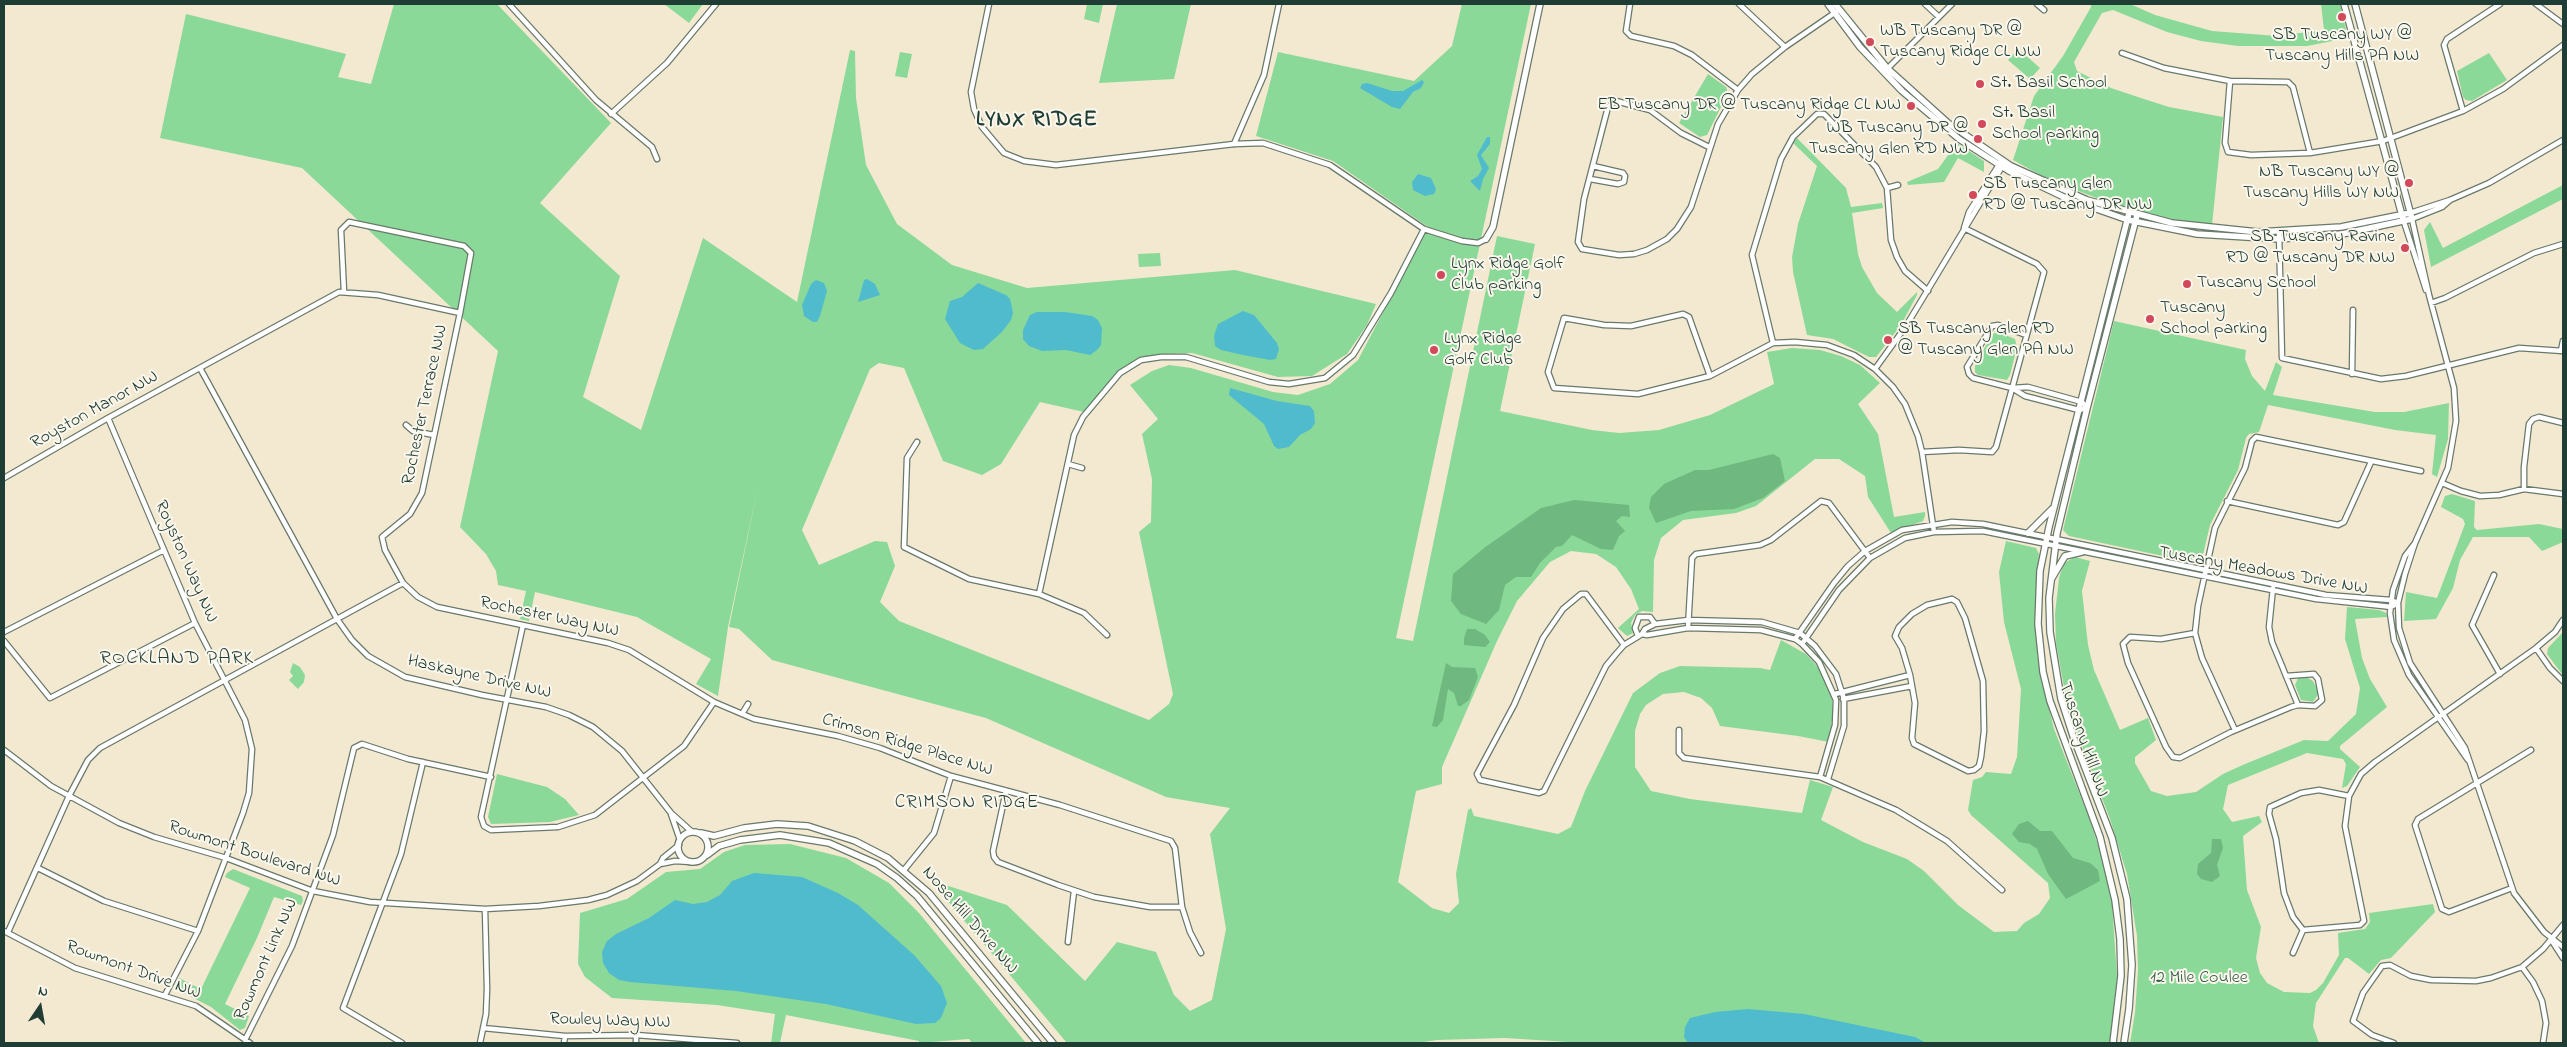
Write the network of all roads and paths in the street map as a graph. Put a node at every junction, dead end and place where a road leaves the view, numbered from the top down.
1 (509, 4) edge
2 (716, 4) edge
3 (989, 4) edge
4 (1279, 4) edge
5 (1540, 4) edge
6 (1630, 4) edge
7 (1739, 4) edge
8 (1828, 4) edge
9 (1835, 4) edge
10 (1925, 4) edge
11 (1952, 4) edge
12 (2038, 4) edge
13 (2344, 4) edge
14 (2355, 4) edge
15 (2500, 4) edge
16 (2536, 4) edge
17 (2044, 10) dead end
18 (1837, 12) junction
19 (1939, 17) junction
20 (2563, 24) edge
21 (2563, 45) edge
22 (1785, 47) junction
23 (2122, 53) dead end
24 (1885, 71) junction
25 (2230, 81) junction
26 (1738, 90) junction
27 (2463, 111) junction
28 (611, 114) junction
29 (2391, 138) junction
30 (2563, 140) edge
31 (2383, 141) junction
32 (1234, 144) junction
33 (1709, 147) junction
34 (2310, 153) junction
35 (656, 159) dead end
36 (1997, 164) junction
37 (2003, 164) junction
38 (1593, 166) junction
39 (1590, 179) junction
40 (1898, 185) dead end
41 (1887, 188) junction
42 (2129, 213) junction
43 (2138, 215) junction
44 (2411, 216) junction
45 (2403, 218) junction
46 (2128, 220) junction
47 (2136, 222) junction
48 (1964, 228) junction
49 (1424, 229) junction
50 (2279, 236) junction
51 (1486, 239) joint
52 (2563, 244) edge
53 (1928, 291) junction
54 (344, 292) junction
55 (2429, 295) junction
56 (2431, 303) junction
57 (2353, 310) dead end
58 (460, 313) junction
59 (2026, 335) junction
60 (2563, 341) edge
61 (1773, 343) junction
62 (2562, 351) edge
63 (2448, 366) junction
64 (200, 368) junction
65 (1874, 369) junction
66 (2352, 374) junction
67 (1710, 376) junction
68 (2012, 388) junction
69 (2082, 402) junction
70 (2087, 408) junction
71 (2080, 410) junction
72 (108, 418) junction
73 (2563, 422) edge
74 (406, 425) dead end
75 (434, 435) junction
76 (917, 442) dead end
77 (1922, 452) junction
78 (2371, 462) junction
79 (1068, 464) junction
80 (1082, 468) dead end
81 (2421, 471) dead end
82 (4, 478) edge
83 (2442, 483) junction
84 (2524, 489) junction
85 (2563, 494) edge
86 (2227, 501) junction
87 (2053, 507) junction
88 (1932, 523) junction
89 (1934, 532) junction
90 (2028, 533) junction
91 (2046, 537) junction
92 (2056, 539) junction
93 (2415, 543) junction
94 (2045, 544) junction
95 (2055, 546) junction
96 (164, 550) junction
97 (1865, 551) junction
98 (2082, 552) junction
99 (1870, 558) junction
100 (2206, 570) junction
101 (2494, 575) dead end
102 (2204, 577) junction
103 (403, 583) junction
104 (2050, 583) junction
105 (2273, 584) junction
106 (2272, 591) junction
107 (1038, 594) junction
108 (2391, 600) junction
109 (2398, 603) junction
110 (2391, 607) junction
111 (338, 619) junction
112 (1688, 620) junction
113 (2563, 620) edge
114 (195, 623) junction
115 (1656, 624) junction
116 (523, 625) junction
117 (1688, 628) junction
118 (4, 632) edge
119 (1800, 633) junction
120 (2195, 633) junction
121 (1107, 635) dead end
122 (1640, 635) junction
123 (1808, 638) junction
124 (1795, 639) junction
125 (4, 641) edge
126 (1802, 644) junction
127 (1624, 645) junction
128 (2536, 648) junction
129 (2500, 674) junction
130 (1910, 675) junction
131 (2286, 676) junction
132 (226, 679) junction
133 (2563, 681) edge
134 (1912, 686) junction
135 (1843, 692) junction
136 (1835, 694) junction
137 (1844, 699) junction
138 (508, 700) junction
139 (1836, 700) junction
140 (714, 702) junction
141 (748, 704) dead end
142 (2298, 705) junction
143 (742, 714) junction
144 (2444, 715) junction
145 (2438, 719) junction
146 (1679, 730) dead end
147 (2235, 730) junction
148 (4, 750) edge
149 (2531, 750) dead end
150 (423, 762) junction
151 (2470, 763) junction
152 (951, 776) junction
153 (491, 777) junction
154 (644, 778) junction
155 (1824, 778) junction
156 (2478, 781) junction
157 (1006, 791) junction
158 (69, 796) junction
159 (2349, 796) junction
160 (671, 813) junction
161 (691, 831) junction
162 (701, 833) junction
163 (679, 842) junction
164 (707, 855) junction
165 (226, 858) junction
166 (691, 862) junction
167 (660, 864) junction
168 (38, 868) junction
169 (904, 870) junction
170 (898, 878) junction
171 (2512, 888) junction
172 (2002, 890) dead end
173 (313, 891) junction
174 (1074, 891) junction
175 (383, 903) junction
176 (1182, 907) junction
177 (485, 909) junction
178 (2563, 925) edge
179 (2303, 930) junction
180 (6, 931) edge
181 (198, 931) junction
182 (2552, 940) junction
183 (1068, 942) dead end
184 (2563, 947) edge
185 (1201, 953) dead end
186 (2293, 953) dead end
187 (2563, 958) edge
188 (2522, 967) junction
189 (164, 995) junction
190 (483, 1028) junction
191 (636, 1034) junction
192 (565, 1036) junction
193 (245, 1040) junction
194 (706, 1042) edge
195 (250, 1043) edge
196 (402, 1043) edge
197 (480, 1043) edge
198 (564, 1043) edge
199 (636, 1043) edge
200 (737, 1043) edge
201 (1038, 1043) edge
202 (1053, 1043) edge
203 (2113, 1043) edge
204 (2124, 1043) edge
205 (2394, 1043) edge
206 (2543, 1043) edge

1 - 28 street
2 - 28 street
3 - 32 street
4 - 32 street
5 - 51 street
6 - 26 street
7 - 22 street
8 - 18 street
9 - 18 street
10 - 19 street
11 - 19 street
12 - 17 street
13 - 31 street
14 - 29 street
15 - 27 street
16 - 20 street
18 - 22 street
18 - 24 street
19 - 24 street
21 - 27 street
22 - 26 street
23 - 25 street
24 - 36 street
24 - 37 street
25 - 34 street
25 - 34 street
26 - 33 street
27 - 29 street
28 - 35 street
29 - 31 street
29 - 44 street
30 - 44 street
31 - 34 street
31 - 45 street
32 - 49 street
33 - 38 street
33 - 39 street
36 - 37 street
36 - 48 street
37 - 42 street
37 - 46 street
37 - 48 street
38 - 39 street
38 - 39 street
40 - 41 street
41 - 53 street
41 - 61 street
42 - 43 street
42 - 46 street, Tuscany Hill NW
43 - 47 street, Tuscany Hill NW
43 - 50 street
44 - 45 street
44 - 55 street
45 - 50 street
45 - 55 street
46 - 47 street
46 - 69 street, Tuscany Hill NW
47 - 50 street
47 - 70 street, Tuscany Hill NW
48 - 53 street
48 - 59 street
49 - 51 street
49 - 79 street
50 - 66 street
52 - 56 street
53 - 65 street
54 - 58 street, Rochester Terrace NW
54 - 58 street
54 - 64 street, Rochester Terrace NW
55 - 56 street
56 - 63 street
57 - 66 street
58 - 75 street, Rochester Terrace NW
59 - 68 street
59 - 68 street
60 - 62 street
61 - 65 street
61 - 67 street
62 - 63 street
63 - 66 street
63 - 83 street
64 - 72 street, Royston Manor NW
64 - 111 street, Haskayne Drive NW
65 - 77 street
67 - 67 street
68 - 69 street
68 - 71 street
68 - 77 street
69 - 70 street
69 - 71 street, Tuscany Hill NW
70 - 71 street
70 - 92 street, Tuscany Hill NW
71 - 87 street, Tuscany Hill NW
72 - 82 street, Royston Manor NW
72 - 96 street, Royston Way NW
73 - 84 street
74 - 75 street
75 - 103 street, Rochester Terrace NW
76 - 107 street
77 - 88 street
78 - 81 street
78 - 86 street
78 - 86 street
79 - 80 street
79 - 107 street
83 - 84 street
83 - 93 street
84 - 85 street
86 - 100 street
87 - 90 street
87 - 91 street, Tuscany Hill NW
88 - 89 street
88 - 90 street, Tuscany Meadows Drive NW
88 - 97 street, Tuscany Meadows Drive NW
89 - 94 street, Tuscany Meadows Drive NW
89 - 99 street, Tuscany Meadows Drive NW
90 - 91 street, Tuscany Meadows Drive NW
91 - 92 street, Tuscany Meadows Drive NW
91 - 94 street, Tuscany Hill NW
92 - 95 street, Tuscany Hill NW
92 - 100 street, Tuscany Meadows Drive NW
93 - 108 street
93 - 109 street
94 - 95 street, Tuscany Meadows Drive NW
94 - 203 street, Tuscany Hill NW
95 - 98 street, Tuscany Meadows Drive NW
95 - 104 street, Tuscany Hill NW
96 - 114 street, Royston Way NW
96 - 118 street
97 - 99 street
97 - 112 street
97 - 119 street, Tuscany Meadows Drive NW
98 - 102 street, Tuscany Meadows Drive NW
98 - 104 street
99 - 123 street, Tuscany Meadows Drive NW
100 - 102 street
100 - 105 street, Tuscany Meadows Drive NW
101 - 129 street
102 - 106 street, Tuscany Meadows Drive NW
102 - 120 street
103 - 111 street
103 - 116 street, Rochester Way NW
104 - 204 street, Tuscany Hill NW
105 - 106 street
105 - 108 street, Tuscany Meadows Drive NW
106 - 110 street, Tuscany Meadows Drive NW
106 - 131 street
107 - 121 street
108 - 109 street, Tuscany Meadows Drive NW
108 - 110 street
109 - 110 street, Tuscany Meadows Drive NW
109 - 144 street
110 - 145 street
111 - 132 street
111 - 138 street, Haskayne Drive NW
112 - 115 street
112 - 117 street
112 - 119 street
113 - 128 street
114 - 125 street
114 - 132 street, Royston Way NW
115 - 122 street
115 - 122 street
116 - 138 street
116 - 140 street, Rochester Way NW
117 - 122 street
117 - 124 street
119 - 123 street
119 - 124 street, Tuscany Meadows Drive NW
120 - 147 street
120 - 147 street
122 - 127 street
123 - 126 street, Tuscany Meadows Drive NW
123 - 135 street
124 - 126 street
126 - 136 street
127 - 127 street
128 - 129 street
128 - 133 street
129 - 144 street
130 - 134 street
130 - 134 street
130 - 135 street
131 - 142 street
131 - 142 street
132 - 158 street
132 - 165 street, Royston Way NW
134 - 137 street
135 - 136 street
135 - 137 street
136 - 139 street
137 - 139 street
137 - 155 street
138 - 153 street
138 - 154 street, Haskayne Drive NW
139 - 155 street
140 - 143 street, Crimson Ridge Place NW
140 - 154 street
141 - 143 street
142 - 147 street
143 - 152 street, Crimson Ridge Place NW
144 - 145 street
144 - 151 street
145 - 151 street
145 - 159 street
146 - 155 street
148 - 158 street, Rowmont Boulevard NW
149 - 156 street
150 - 153 street
150 - 173 street, Rowmont Link NW
150 - 175 street
151 - 156 street
152 - 157 street, Crimson Ridge Place NW
152 - 169 street
153 - 154 street
154 - 160 street, Haskayne Drive NW
155 - 172 street
156 - 171 street
156 - 171 street
157 - 174 street, Crimson Ridge Place NW
157 - 176 street, Crimson Ridge Place NW
158 - 165 street, Rowmont Boulevard NW
158 - 168 street
159 - 179 street
159 - 179 street
160 - 161 street, Haskayne Drive NW
160 - 163 street, Haskayne Drive NW
161 - 162 street
161 - 163 street
162 - 164 street
162 - 169 street, Nose Hill Drive NW
163 - 166 street
163 - 167 street, Rowmont Boulevard NW
164 - 166 street
164 - 170 street, Nose Hill Drive NW
165 - 173 street, Rowmont Boulevard NW
165 - 181 street, Royston Way NW
166 - 167 street, Rowmont Boulevard NW
167 - 177 street, Rowmont Boulevard NW
168 - 180 street
168 - 181 street
169 - 170 street
169 - 202 street, Nose Hill Drive NW
170 - 201 street, Nose Hill Drive NW
171 - 182 street
173 - 175 street, Rowmont Boulevard NW
173 - 193 street, Rowmont Link NW
174 - 176 street, Crimson Ridge Place NW
174 - 183 street
175 - 177 street, Rowmont Boulevard NW
175 - 196 street
176 - 185 street
177 - 190 street
178 - 182 street
179 - 186 street
180 - 189 street, Rowmont Drive NW
181 - 189 street, Royston Way NW
182 - 184 street
182 - 187 street
182 - 188 street
188 - 205 street
188 - 206 street
189 - 193 street, Rowmont Drive NW
190 - 192 street, Rowley Way NW
190 - 197 street
191 - 192 street, Rowley Way NW
191 - 194 street, Rowley Way NW
191 - 199 street
192 - 198 street
193 - 195 street, Rowmont Drive NW
194 - 200 street, Rowley Way NW

